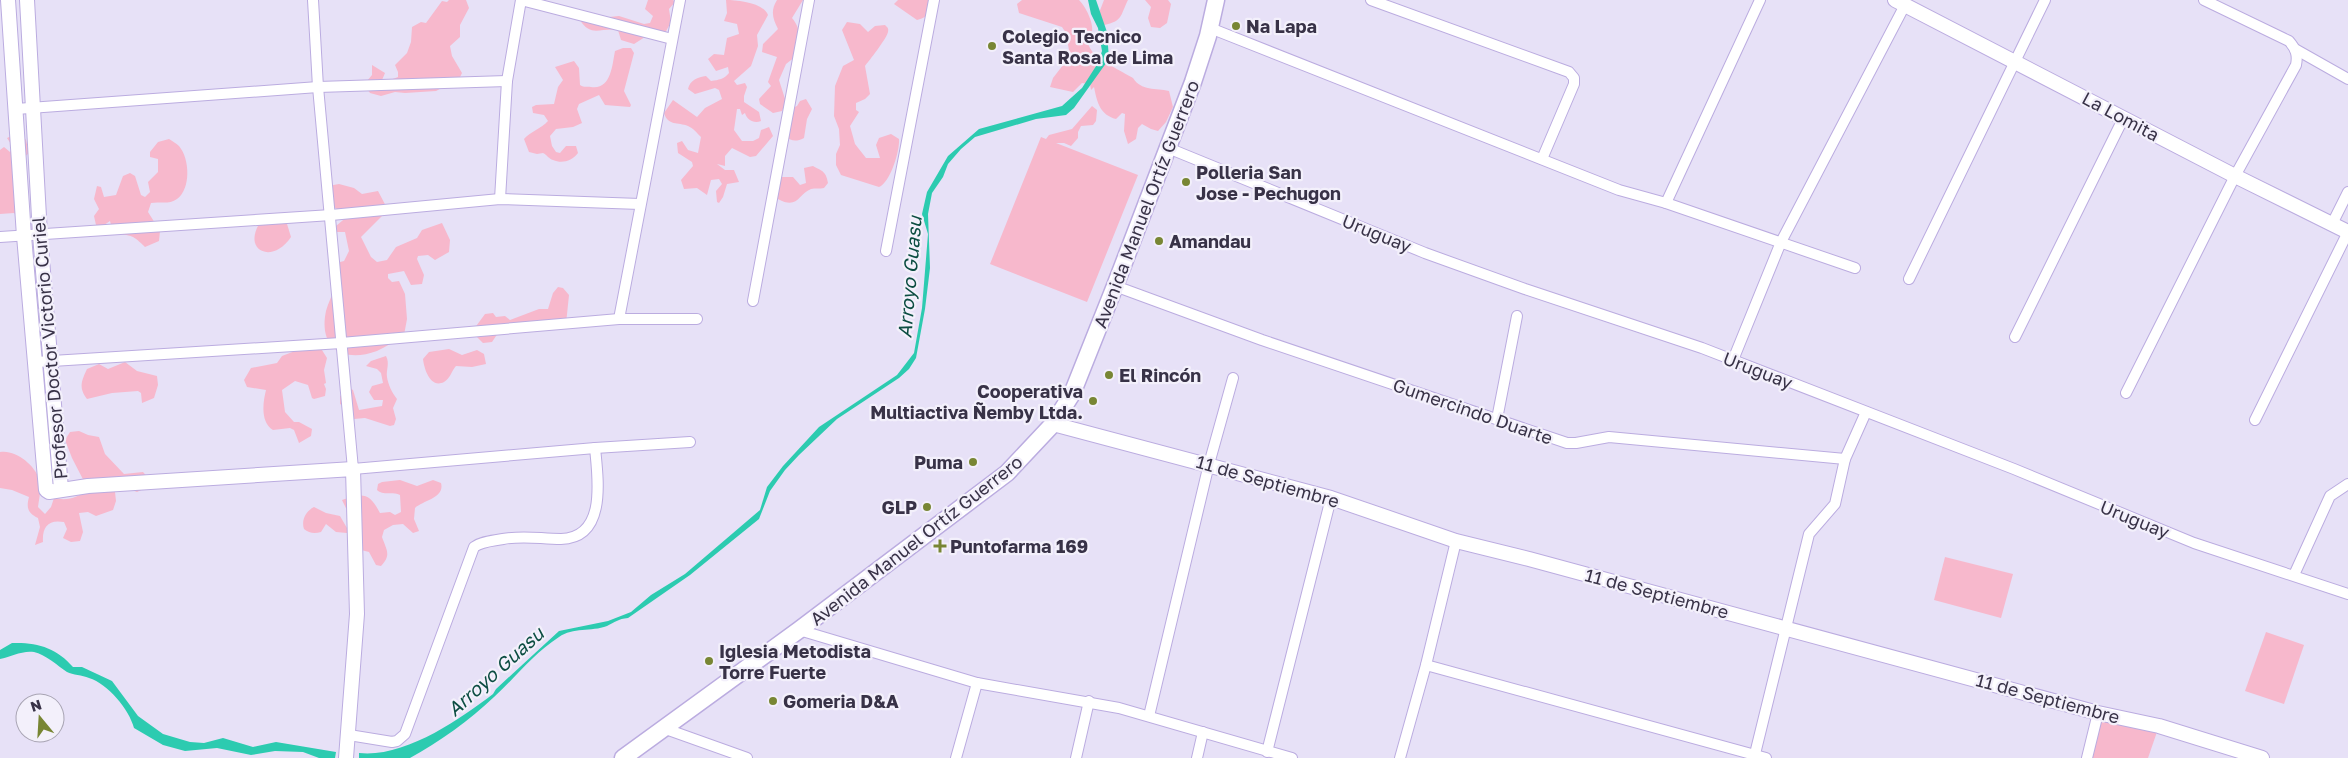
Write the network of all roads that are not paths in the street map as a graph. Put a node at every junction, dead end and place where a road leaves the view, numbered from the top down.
1 (8, 0) edge
2 (27, 0) edge
3 (313, 0) edge
4 (521, 0) edge
5 (680, 0) edge
6 (809, 0) edge
7 (934, 0) edge
8 (1216, 0) edge
9 (1370, 0) edge
10 (1760, 0) edge
11 (2045, 0) edge
12 (2204, 0) edge
13 (1900, 2) edge
14 (1210, 28) junction
15 (672, 39) junction
16 (2295, 49) junction
17 (2016, 62) junction
18 (2348, 79) edge
19 (507, 81) junction
20 (318, 87) junction
21 (33, 108) junction
22 (16, 109) junction
23 (2124, 117) junction
24 (1168, 148) junction
25 (1542, 159) junction
26 (2235, 176) junction
27 (2348, 192) edge
28 (500, 199) junction
29 (640, 204) junction
30 (1666, 204) junction
31 (331, 215) junction
32 (2332, 224) junction
33 (2348, 232) edge
34 (40, 235) junction
35 (24, 236) junction
36 (0, 237) edge
37 (1781, 242) junction
38 (886, 251) dead end
39 (1855, 268) dead end
40 (1909, 279) dead end
41 (1115, 286) junction
42 (753, 301) dead end
43 (1517, 316) dead end
44 (619, 319) junction
45 (697, 319) dead end
46 (2015, 337) dead end
47 (341, 344) junction
48 (1733, 360) junction
49 (43, 362) junction
50 (1233, 378) dead end
51 (2126, 393) dead end
52 (1866, 412) junction
53 (1497, 419) junction
54 (2255, 420) dead end
55 (1053, 424) junction
56 (690, 442) dead end
57 (595, 448) junction
58 (1845, 459) junction
59 (1209, 464) junction
60 (353, 469) junction
61 (2348, 484) edge
62 (1331, 498) junction
63 (1456, 541) junction
64 (2294, 575) junction
65 (2348, 594) edge
66 (1786, 628) junction
67 (799, 630) junction
68 (1426, 664) junction
69 (977, 683) junction
70 (1089, 701) junction
71 (2098, 713) junction
72 (1149, 716) junction
73 (663, 728) junction
74 (1203, 732) junction
75 (349, 735) junction
76 (1268, 752) junction
77 (2231, 753) edge
78 (347, 754) edge
79 (1754, 756) edge
80 (623, 758) edge
81 (747, 758) edge
82 (956, 758) edge
83 (1076, 758) edge
84 (1197, 758) edge
85 (1292, 758) edge
86 (1400, 758) edge
87 (1766, 758) edge
88 (2087, 758) edge
89 (2262, 758) edge

1 - 22 main road, Profesor Doctor Victorio Curiel
2 - 21 main road, Profesor Doctor Victorio Curiel
3 - 20 street
4 - 15 street
4 - 19 street
5 - 15 street
6 - 42 street
7 - 38 street
8 - 14 main road, Avenida Manuel Ortíz Guerrero
9 - 25 street
10 - 30 street
11 - 17 street
12 - 16 street
13 - 17 main road, La Lomita
13 - 37 street
14 - 24 main road, Avenida Manuel Ortíz Guerrero
14 - 25 street
15 - 29 street
16 - 18 street
16 - 26 street
17 - 23 main road, La Lomita
17 - 40 street
19 - 20 street
19 - 28 street
20 - 21 street
20 - 31 street
21 - 22 street
21 - 34 main road, Profesor Doctor Victorio Curiel
22 - 35 main road, Profesor Doctor Victorio Curiel
23 - 26 main road, La Lomita
23 - 46 street
24 - 41 main road, Avenida Manuel Ortíz Guerrero
24 - 48 street, Uruguay
25 - 30 street
26 - 32 main road, La Lomita
26 - 51 street
27 - 32 street
28 - 29 street
28 - 31 street
29 - 44 street
30 - 37 street
31 - 34 street
31 - 47 street
32 - 33 main road, La Lomita
33 - 54 street
34 - 35 street
34 - 49 main road, Profesor Doctor Victorio Curiel
35 - 36 street
35 - 49 main road, Profesor Doctor Victorio Curiel
37 - 39 street
37 - 48 street
41 - 53 street, Gumercindo Duarte
41 - 55 main road, Avenida Manuel Ortíz Guerrero
43 - 53 street
44 - 45 street
44 - 47 street
47 - 49 street
47 - 60 street
48 - 52 street, Uruguay
49 - 60 main road, Profesor Doctor Victorio Curiel
50 - 59 street
52 - 58 street
52 - 64 street, Uruguay
53 - 58 street, Gumercindo Duarte
55 - 59 main road, 11 de Septiembre
55 - 67 main road, Avenida Manuel Ortíz Guerrero
56 - 57 street
57 - 60 street
57 - 75 street
58 - 66 street
59 - 62 main road, 11 de Septiembre
59 - 72 street
60 - 75 main road
61 - 64 street
62 - 63 main road, 11 de Septiembre
62 - 76 street
63 - 66 main road, 11 de Septiembre
63 - 68 street
64 - 65 street, Uruguay
66 - 71 main road, 11 de Septiembre
66 - 79 street
67 - 69 street
67 - 73 main road, Avenida Manuel Ortíz Guerrero
68 - 79 street
68 - 86 street
69 - 70 street
69 - 82 street
70 - 72 street
70 - 83 street
71 - 77 main road, 11 de Septiembre
71 - 88 street
72 - 74 street
73 - 80 main road, Avenida Manuel Ortíz Guerrero
73 - 81 street
74 - 76 street
74 - 84 street
75 - 78 main road
76 - 85 street
77 - 89 main road, 11 de Septiembre
79 - 87 street

